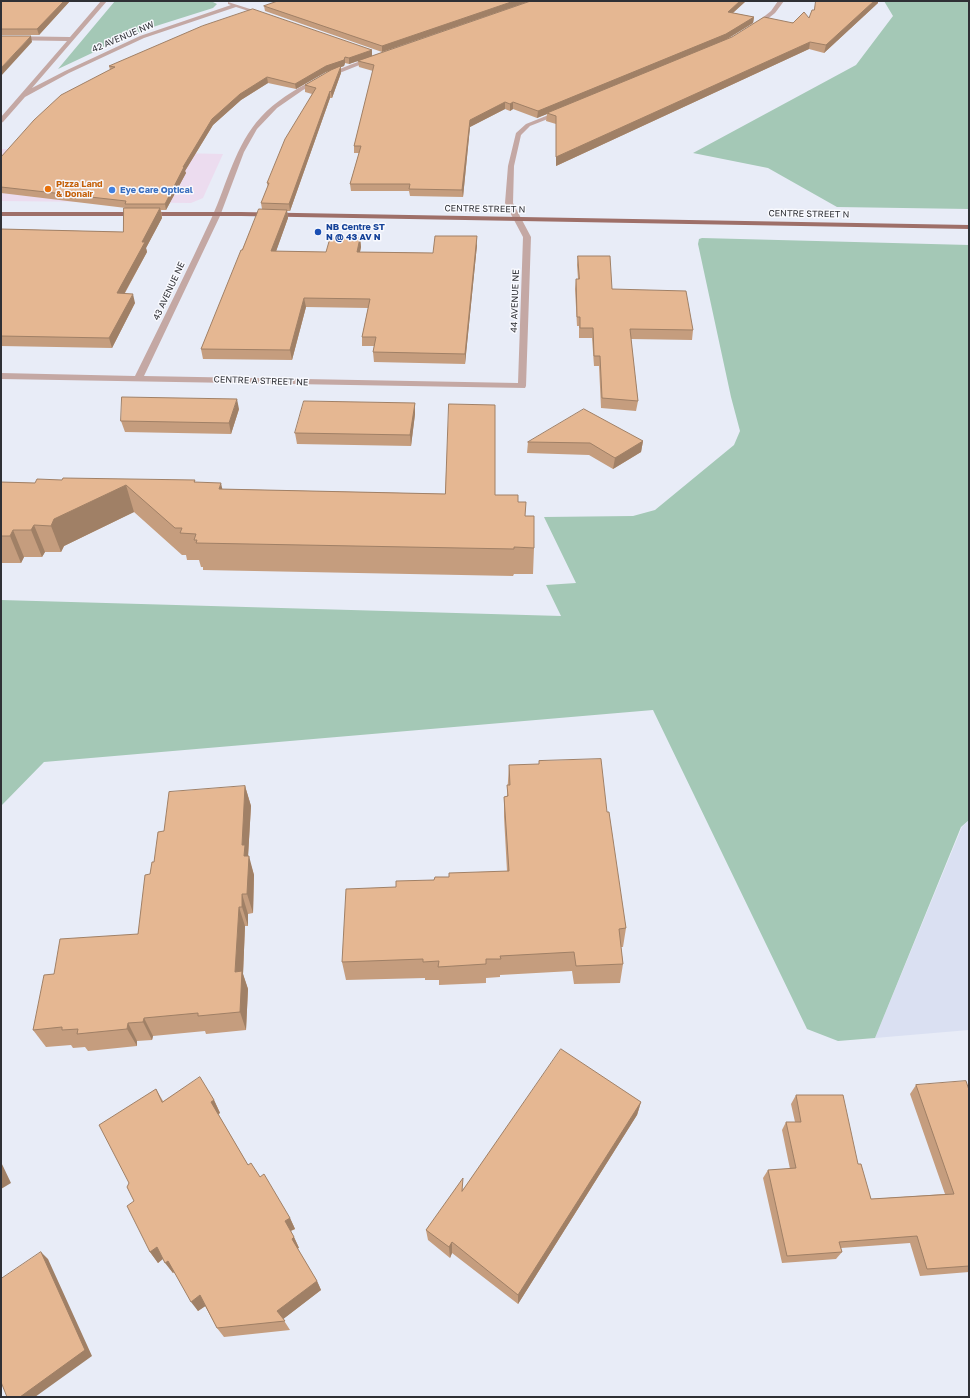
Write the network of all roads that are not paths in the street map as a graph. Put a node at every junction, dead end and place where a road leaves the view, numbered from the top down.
1 (104, 1) edge
2 (224, 1) edge
3 (781, 1) edge
4 (236, 5) junction
5 (274, 18) edge
6 (748, 31) edge
7 (1, 38) edge
8 (71, 39) junction
9 (368, 51) edge
10 (22, 96) junction
11 (570, 108) edge
12 (1, 121) edge
13 (1, 214) edge
14 (217, 214) junction
15 (518, 218) junction
16 (969, 226) edge
17 (1, 376) edge
18 (139, 377) junction
19 (522, 386) joint

1 - 8 street, 42 AVENUE NW
2 - 4 street
3 - 6 street
4 - 5 street
4 - 10 street, 42 AVENUE NW
7 - 8 street
8 - 10 street, 42 AVENUE NW
9 - 14 street, 43 AVENUE NE
10 - 12 street, 42 AVENUE NW
11 - 15 street, 44 AVENUE NE
13 - 14 main road, CENTRE STREET N
14 - 15 main road, CENTRE STREET N
14 - 18 street, 43 AVENUE NE
15 - 16 main road, CENTRE STREET N
15 - 19 street, 44 AVENUE NE
17 - 18 street, CENTRE A STREET NE
18 - 19 street, CENTRE A STREET NE

